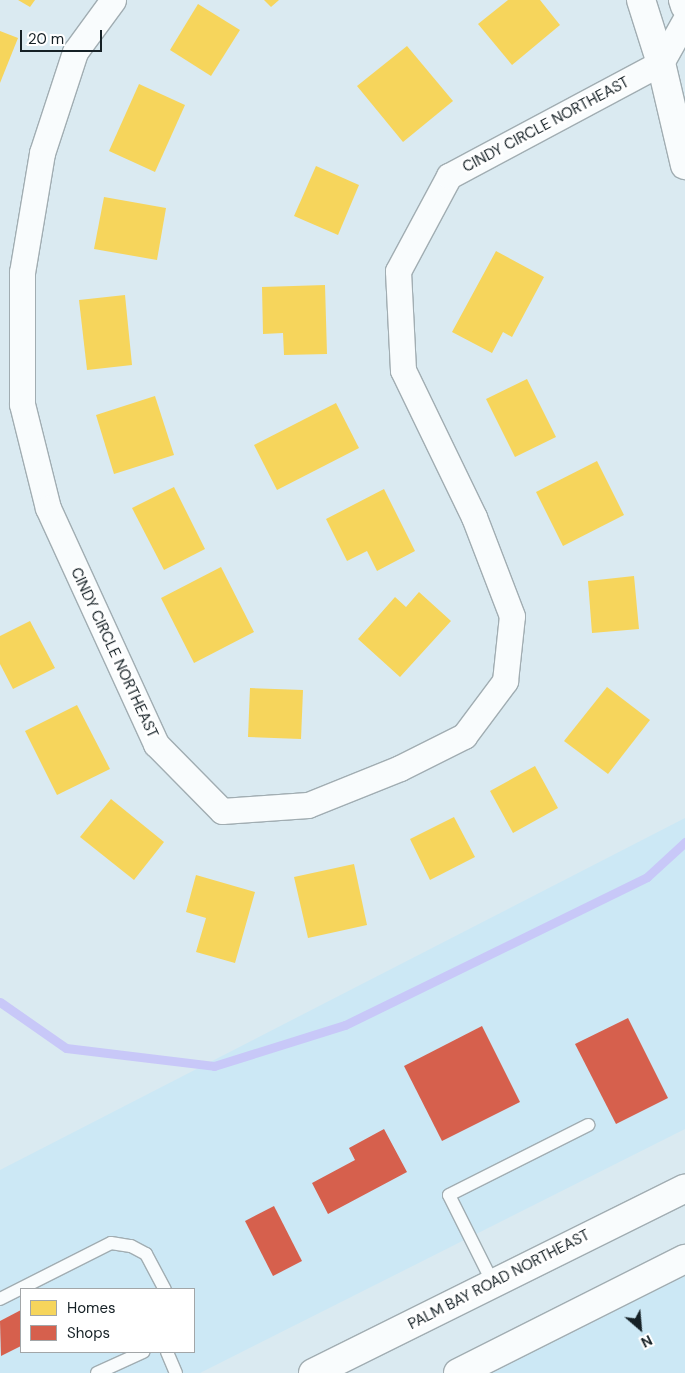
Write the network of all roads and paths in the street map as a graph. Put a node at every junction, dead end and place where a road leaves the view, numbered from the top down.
1 (113, 0) edge
2 (641, 0) edge
3 (683, 0) edge
4 (685, 6) edge
5 (685, 20) edge
6 (661, 63) junction
7 (685, 165) edge
8 (588, 1125) dead end
9 (685, 1188) edge
10 (685, 1259) edge
11 (493, 1283) junction
12 (23, 1288) edge
13 (164, 1288) edge
14 (20, 1290) edge
15 (0, 1300) edge
16 (141, 1353) edge
17 (167, 1353) edge
18 (97, 1373) edge
19 (176, 1373) edge
20 (313, 1373) edge
21 (458, 1373) edge

1 - 6 street, CINDY CIRCLE NORTHEAST
2 - 6 main road
3 - 4 main road
5 - 6 street
6 - 7 main road
8 - 11 lane
9 - 11 main road, PALM BAY ROAD NORTHEAST
10 - 21 main road
11 - 20 main road, PALM BAY ROAD NORTHEAST
12 - 13 lane
14 - 15 lane
16 - 18 lane
17 - 19 lane

